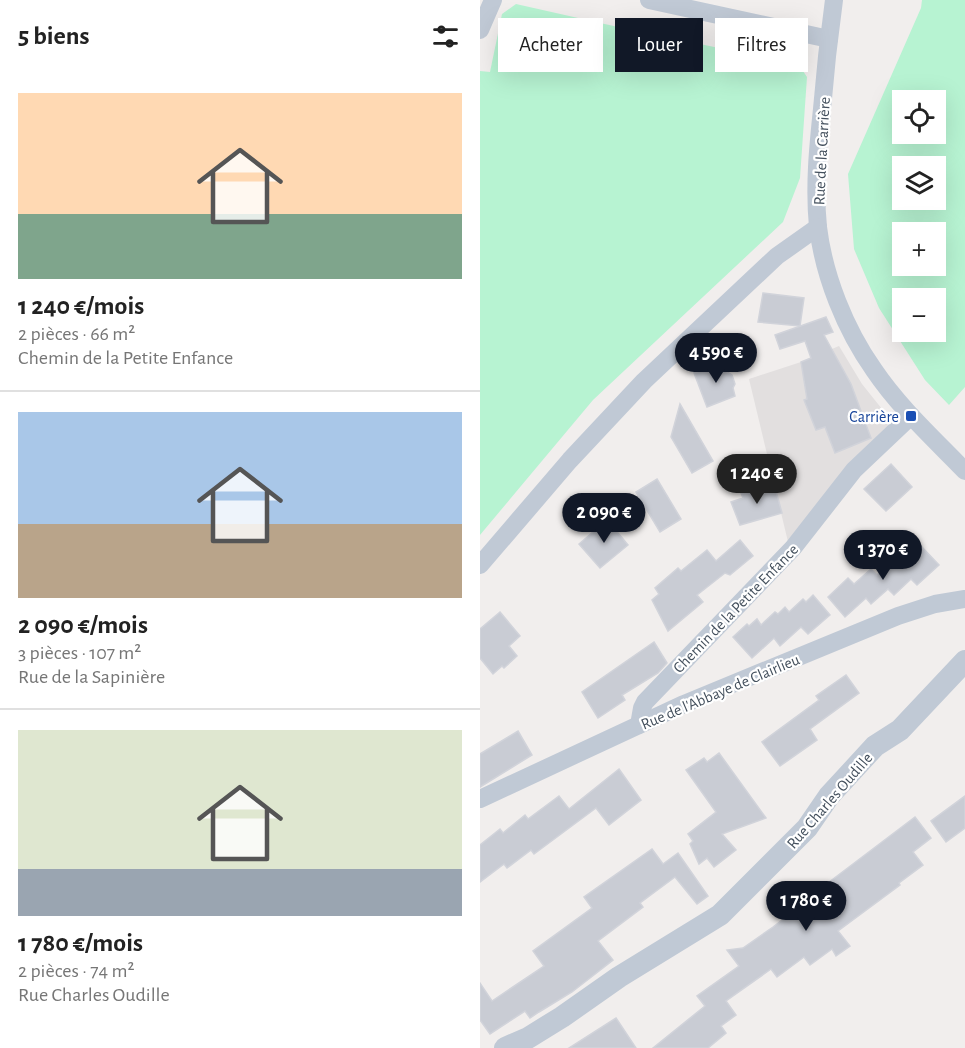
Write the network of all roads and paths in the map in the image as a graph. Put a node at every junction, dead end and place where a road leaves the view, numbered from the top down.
1 (493, 0) edge
2 (649, 0) edge
3 (834, 0) edge
4 (480, 30) edge
5 (829, 39) junction
6 (818, 227) junction
7 (911, 416) junction
8 (965, 471) edge
9 (480, 565) edge
10 (965, 598) edge
11 (965, 661) edge
12 (639, 725) junction
13 (480, 799) edge
14 (505, 1048) edge

1 - 4 street
2 - 5 street
3 - 5 street, Rue de la Carrière
5 - 6 street, Rue de la Carrière
6 - 7 street, Rue de la Carrière
6 - 9 street
7 - 8 street, Rue de la Carrière
7 - 12 street, Chemin de la Petite Enfance
10 - 12 street, Rue de l'Abbaye de Clairlieu
11 - 14 street, Rue Charles Oudille
12 - 13 street, Rue de l'Abbaye de Clairlieu

